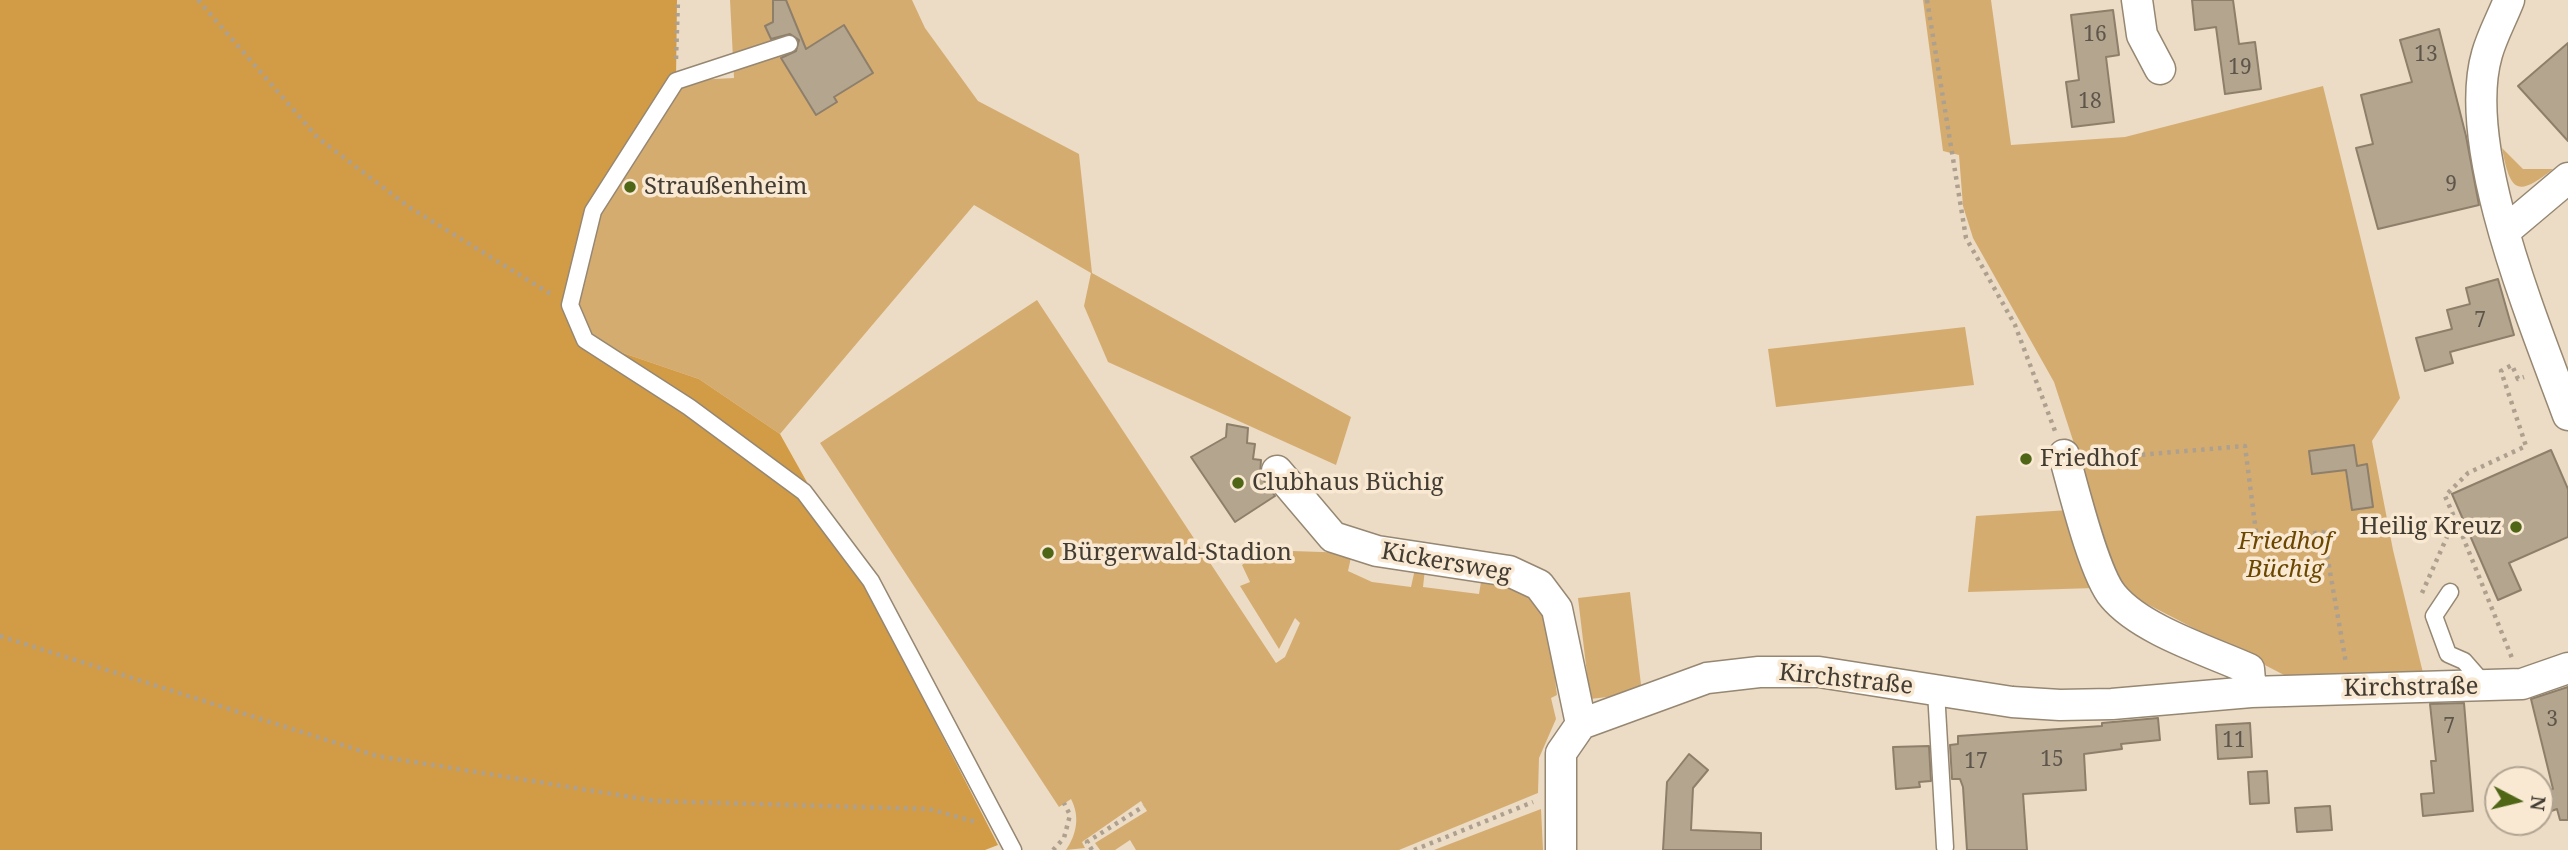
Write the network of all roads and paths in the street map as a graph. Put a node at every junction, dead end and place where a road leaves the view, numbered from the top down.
1 (198, 0) edge
2 (678, 0) edge
3 (1927, 0) edge
4 (2137, 0) edge
5 (2510, 0) edge
6 (789, 44) dead end
7 (2160, 69) dead end
8 (676, 81) junction
9 (2568, 178) edge
10 (2504, 232) junction
11 (570, 305) junction
12 (2551, 368) junction
13 (2568, 415) edge
14 (2065, 459) junction
15 (1277, 471) dead end
16 (2455, 519) junction
17 (2450, 592) dead end
18 (2434, 615) junction
19 (0, 636) edge
20 (2568, 668) edge
21 (2522, 684) junction
22 (2486, 687) junction
23 (2350, 690) junction
24 (1936, 691) junction
25 (2251, 692) junction
26 (1581, 724) junction
27 (1559, 792) junction
28 (1064, 803) dead end
29 (1144, 806) dead end
30 (999, 828) junction
31 (1945, 848) dead end
32 (1013, 850) edge
33 (1053, 850) edge
34 (1092, 850) edge
35 (1414, 850) edge
36 (1561, 850) edge

1 - 11 path
2 - 8 path
3 - 14 path
4 - 7 street
5 - 10 street
6 - 8 lane
8 - 11 lane
9 - 10 street
10 - 12 street
11 - 30 lane
12 - 13 street
12 - 16 path
14 - 23 path
14 - 25 street
15 - 26 street, Kickersweg
16 - 18 path
16 - 21 path
17 - 18 lane
18 - 22 lane
19 - 30 path
20 - 21 street, Kirchstraße
21 - 22 street, Kirchstraße
22 - 23 street, Kirchstraße
23 - 25 street, Kirchstraße
24 - 25 street, Kirchstraße
24 - 26 street, Kirchstraße
24 - 31 lane
26 - 27 street
27 - 35 path
27 - 36 street
28 - 33 path
29 - 34 path
30 - 32 lane

